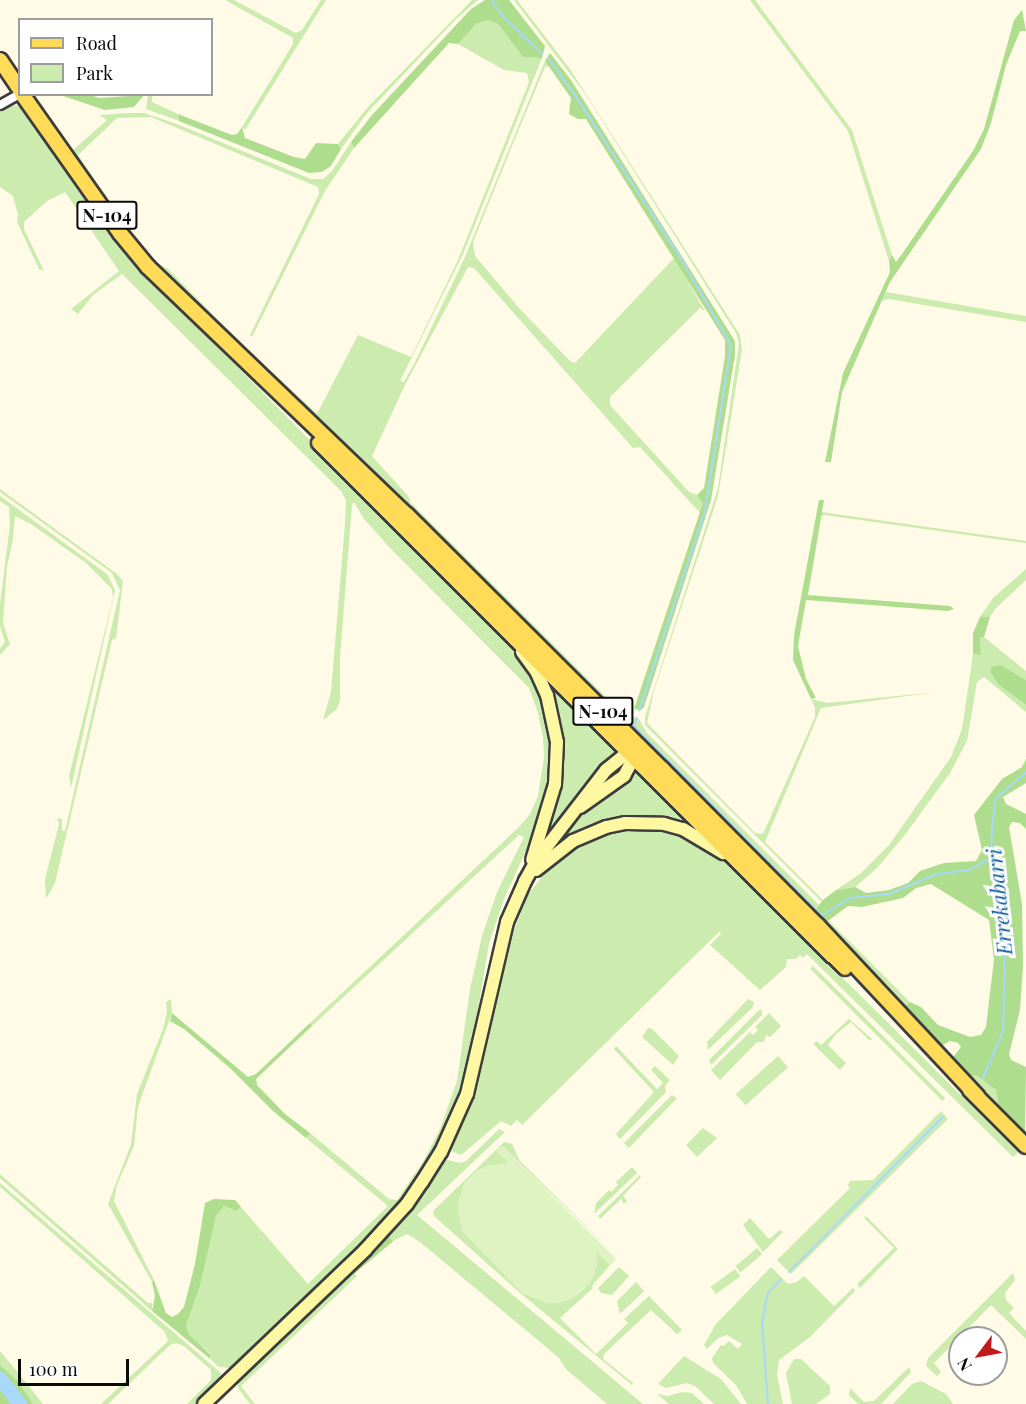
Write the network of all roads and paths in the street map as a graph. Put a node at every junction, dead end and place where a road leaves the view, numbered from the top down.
1 (0, 60) edge
2 (18, 90) edge
3 (18, 94) edge
4 (22, 96) edge
5 (0, 105) edge
6 (219, 337) junction
7 (490, 611) junction
8 (592, 700) junction
9 (631, 754) junction
10 (662, 769) junction
11 (577, 810) junction
12 (758, 880) junction
13 (525, 881) junction
14 (976, 1096) junction
15 (1026, 1146) edge
16 (204, 1404) edge

1 - 2 main road, N-104
3 - 5 street
4 - 6 main road, N-104
6 - 7 main road, N-104
6 - 8 main road, N-104
7 - 9 main road, N-104
7 - 13 main road
8 - 9 main road
8 - 10 main road, N-104
9 - 10 main road
9 - 11 main road
9 - 11 main road
9 - 12 main road, N-104
10 - 14 main road, N-104
11 - 13 main road
12 - 13 main road
12 - 14 main road, N-104
13 - 16 main road
14 - 15 main road, N-104

